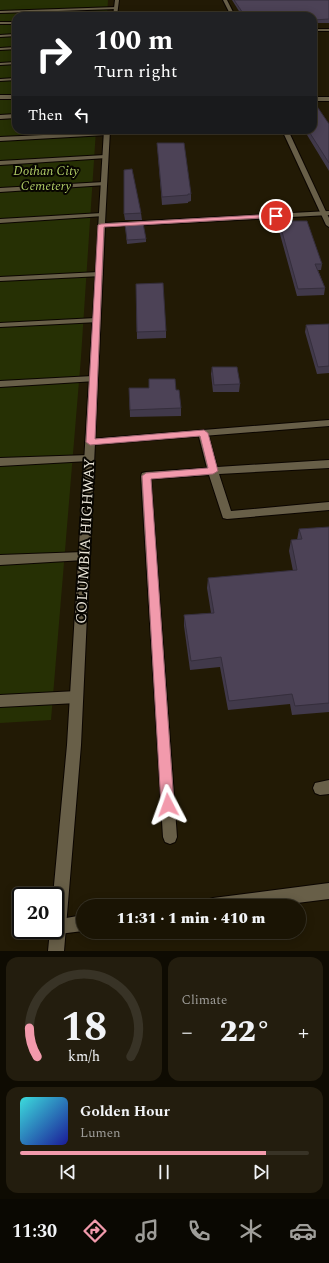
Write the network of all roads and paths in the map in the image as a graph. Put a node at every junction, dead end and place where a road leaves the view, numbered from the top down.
1 (117, 0) edge
2 (225, 0) edge
3 (116, 8) junction
4 (0, 12) edge
5 (116, 12) edge
6 (231, 12) edge
7 (0, 23) edge
8 (12, 23) edge
9 (317, 30) edge
10 (329, 30) edge
11 (12, 35) edge
12 (0, 36) edge
13 (12, 48) edge
14 (0, 49) edge
15 (12, 63) edge
16 (0, 64) edge
17 (12, 79) edge
18 (0, 80) edge
19 (12, 96) edge
20 (0, 97) edge
21 (329, 98) edge
22 (317, 99) edge
23 (12, 116) edge
24 (0, 117) edge
25 (76, 134) edge
26 (106, 134) edge
27 (286, 134) edge
28 (0, 139) edge
29 (105, 157) junction
30 (0, 163) edge
31 (104, 184) junction
32 (0, 190) edge
33 (326, 213) edge
34 (102, 215) junction
35 (0, 221) edge
36 (101, 225) junction
37 (329, 225) edge
38 (99, 274) junction
39 (0, 279) edge
40 (96, 320) junction
41 (0, 325) edge
42 (94, 380) junction
43 (0, 384) edge
44 (329, 423) edge
45 (204, 433) junction
46 (90, 442) junction
47 (89, 458) junction
48 (0, 462) edge
49 (329, 464) edge
50 (213, 471) junction
51 (329, 506) edge
52 (84, 556) junction
53 (0, 560) edge
54 (77, 697) junction
55 (0, 702) edge
56 (170, 837) dead end
57 (62, 887) edge
58 (329, 891) edge
59 (267, 899) edge
60 (76, 924) edge
61 (64, 925) edge
62 (57, 939) edge
63 (56, 951) edge

1 - 3 main road
2 - 6 main road
3 - 4 main road
3 - 5 main road
7 - 8 main road
9 - 10 main road
11 - 12 main road
13 - 14 main road
15 - 16 main road
17 - 18 main road
19 - 20 main road
21 - 22 main road
23 - 24 main road
25 - 28 main road
26 - 29 main road, COLUMBIA HIGHWAY
27 - 33 main road
29 - 30 main road
29 - 31 main road, COLUMBIA HIGHWAY
31 - 32 main road
31 - 34 main road, COLUMBIA HIGHWAY
33 - 36 main road
33 - 37 main road
34 - 35 main road
34 - 36 main road, COLUMBIA HIGHWAY
36 - 38 main road, COLUMBIA HIGHWAY
38 - 39 main road
38 - 40 main road, COLUMBIA HIGHWAY
40 - 41 main road
40 - 42 main road, COLUMBIA HIGHWAY
42 - 43 main road
42 - 46 main road, COLUMBIA HIGHWAY
44 - 45 main road
45 - 46 main road
45 - 50 main road
46 - 47 main road, COLUMBIA HIGHWAY
47 - 48 main road
47 - 52 main road, COLUMBIA HIGHWAY
49 - 50 main road
50 - 51 main road
50 - 56 main road
52 - 53 main road
52 - 54 main road, COLUMBIA HIGHWAY
54 - 55 main road
54 - 57 main road, COLUMBIA HIGHWAY
58 - 59 main road
60 - 61 main road
62 - 63 main road, COLUMBIA HIGHWAY

